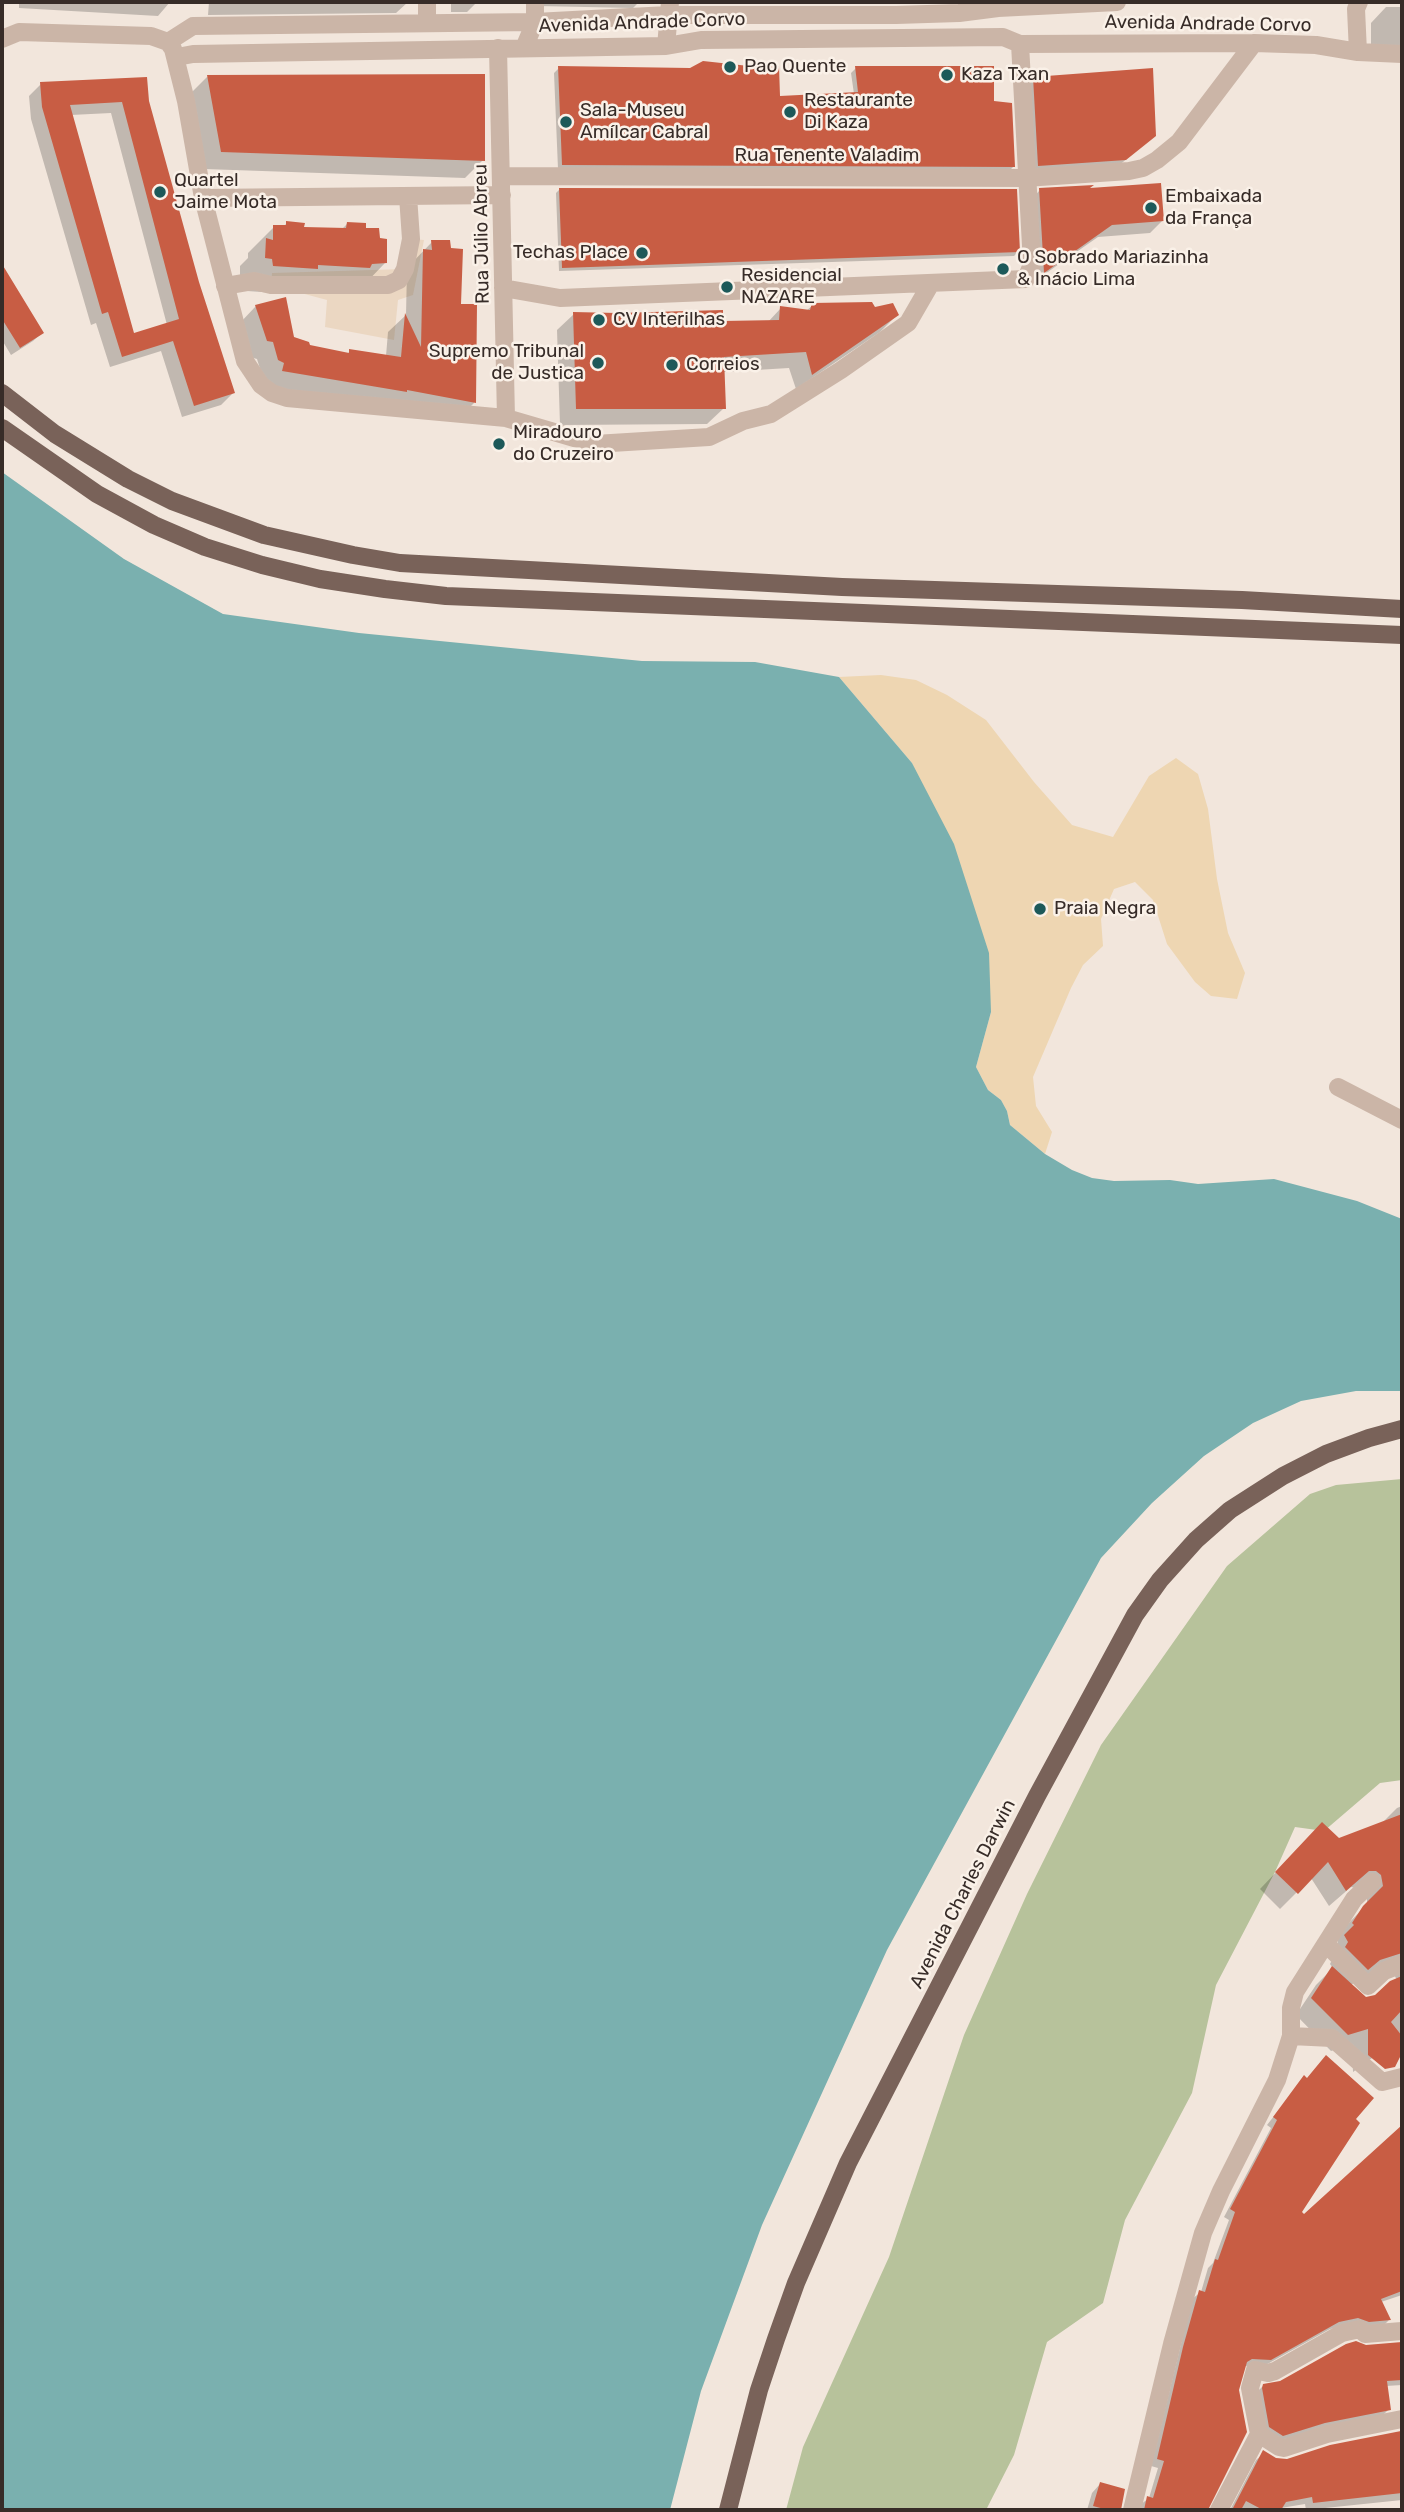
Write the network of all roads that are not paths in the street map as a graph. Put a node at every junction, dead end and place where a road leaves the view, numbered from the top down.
1 (427, 2) edge
2 (535, 2) edge
3 (1117, 2) edge
4 (1359, 2) edge
5 (669, 9) edge
6 (535, 22) junction
7 (427, 23) junction
8 (2, 39) edge
9 (1254, 43) junction
10 (1020, 44) junction
11 (666, 46) junction
12 (498, 48) junction
13 (524, 48) junction
14 (173, 50) junction
15 (1358, 52) junction
16 (1402, 54) edge
17 (502, 176) junction
18 (1026, 178) junction
19 (502, 195) junction
20 (408, 196) junction
21 (203, 198) junction
22 (930, 285) junction
23 (225, 286) junction
24 (503, 288) junction
25 (2, 393) edge
26 (506, 418) junction
27 (2, 428) edge
28 (1402, 609) edge
29 (1402, 635) edge
30 (1338, 1087) dead end
31 (1402, 1120) edge
32 (1402, 1429) edge
33 (1372, 1882) dead end
34 (1326, 1944) junction
35 (1402, 1964) edge
36 (1291, 2036) junction
37 (1402, 2077) edge
38 (1402, 2331) edge
39 (1402, 2419) edge
40 (1259, 2434) junction
41 (728, 2510) edge
42 (1132, 2510) edge
43 (1219, 2510) edge

1 - 7 street
2 - 6 street
3 - 5 street, Avenida Andrade Corvo
4 - 15 street
5 - 6 street, Avenida Andrade Corvo
5 - 11 street
6 - 7 street, Avenida Andrade Corvo
6 - 13 street
7 - 14 street, Avenida Andrade Corvo
8 - 14 street
9 - 10 street, Avenida Andrade Corvo
9 - 15 street, Avenida Andrade Corvo
9 - 18 street, Rua Tenente Valadim
10 - 11 street, Avenida Andrade Corvo
10 - 18 street
11 - 13 street, Avenida Andrade Corvo
12 - 13 street, Avenida Andrade Corvo
12 - 14 street, Avenida Andrade Corvo
12 - 17 street, Rua Júlio Abreu
14 - 21 street
15 - 16 street, Avenida Andrade Corvo
17 - 18 street, Rua Tenente Valadim
17 - 19 street, Rua Júlio Abreu
18 - 22 street
19 - 20 street
19 - 24 street, Rua Júlio Abreu
20 - 21 street
20 - 23 street
21 - 23 street
22 - 24 street
22 - 26 street
23 - 26 street
24 - 26 street, Rua Júlio Abreu
25 - 28 main road
27 - 29 main road
30 - 31 street
32 - 41 main road, Avenida Charles Darwin
33 - 34 street
34 - 35 street
34 - 36 street
36 - 37 street
36 - 42 street
38 - 40 street
39 - 40 street
40 - 43 street

